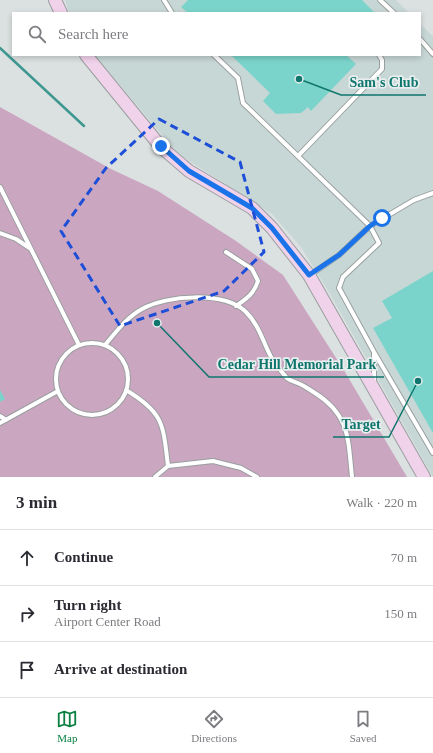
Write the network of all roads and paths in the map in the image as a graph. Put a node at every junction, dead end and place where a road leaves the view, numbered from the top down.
1 (55, 0) edge
2 (164, 0) edge
3 (380, 0) edge
4 (60, 12) edge
5 (171, 12) edge
6 (393, 12) edge
7 (421, 40) edge
8 (433, 54) edge
9 (87, 56) edge
10 (215, 56) edge
11 (380, 56) edge
12 (298, 156) junction
13 (0, 187) edge
14 (433, 192) edge
15 (370, 226) junction
16 (0, 233) edge
17 (31, 249) junction
18 (226, 252) dead end
19 (309, 275) junction
20 (236, 306) junction
21 (105, 345) junction
22 (79, 346) junction
23 (374, 352) junction
24 (374, 388) junction
25 (126, 390) junction
26 (58, 391) junction
27 (0, 416) edge
28 (6, 420) junction
29 (0, 423) edge
30 (433, 453) edge
31 (168, 466) junction
32 (155, 477) edge
33 (257, 477) edge
34 (352, 477) edge
35 (424, 477) edge

1 - 4 street
2 - 5 lane
3 - 6 lane
7 - 8 lane
9 - 19 street
10 - 12 lane
11 - 12 lane
12 - 15 lane
13 - 17 lane
14 - 15 lane
15 - 19 lane
15 - 23 lane
16 - 17 lane
17 - 22 lane
18 - 20 lane
19 - 24 street
20 - 21 lane
20 - 34 lane
21 - 22 lane
21 - 25 lane
22 - 26 lane
23 - 24 lane
23 - 30 lane
24 - 35 street
25 - 26 lane
25 - 31 lane
26 - 28 lane
27 - 28 lane
28 - 29 lane
31 - 32 lane
31 - 33 lane

